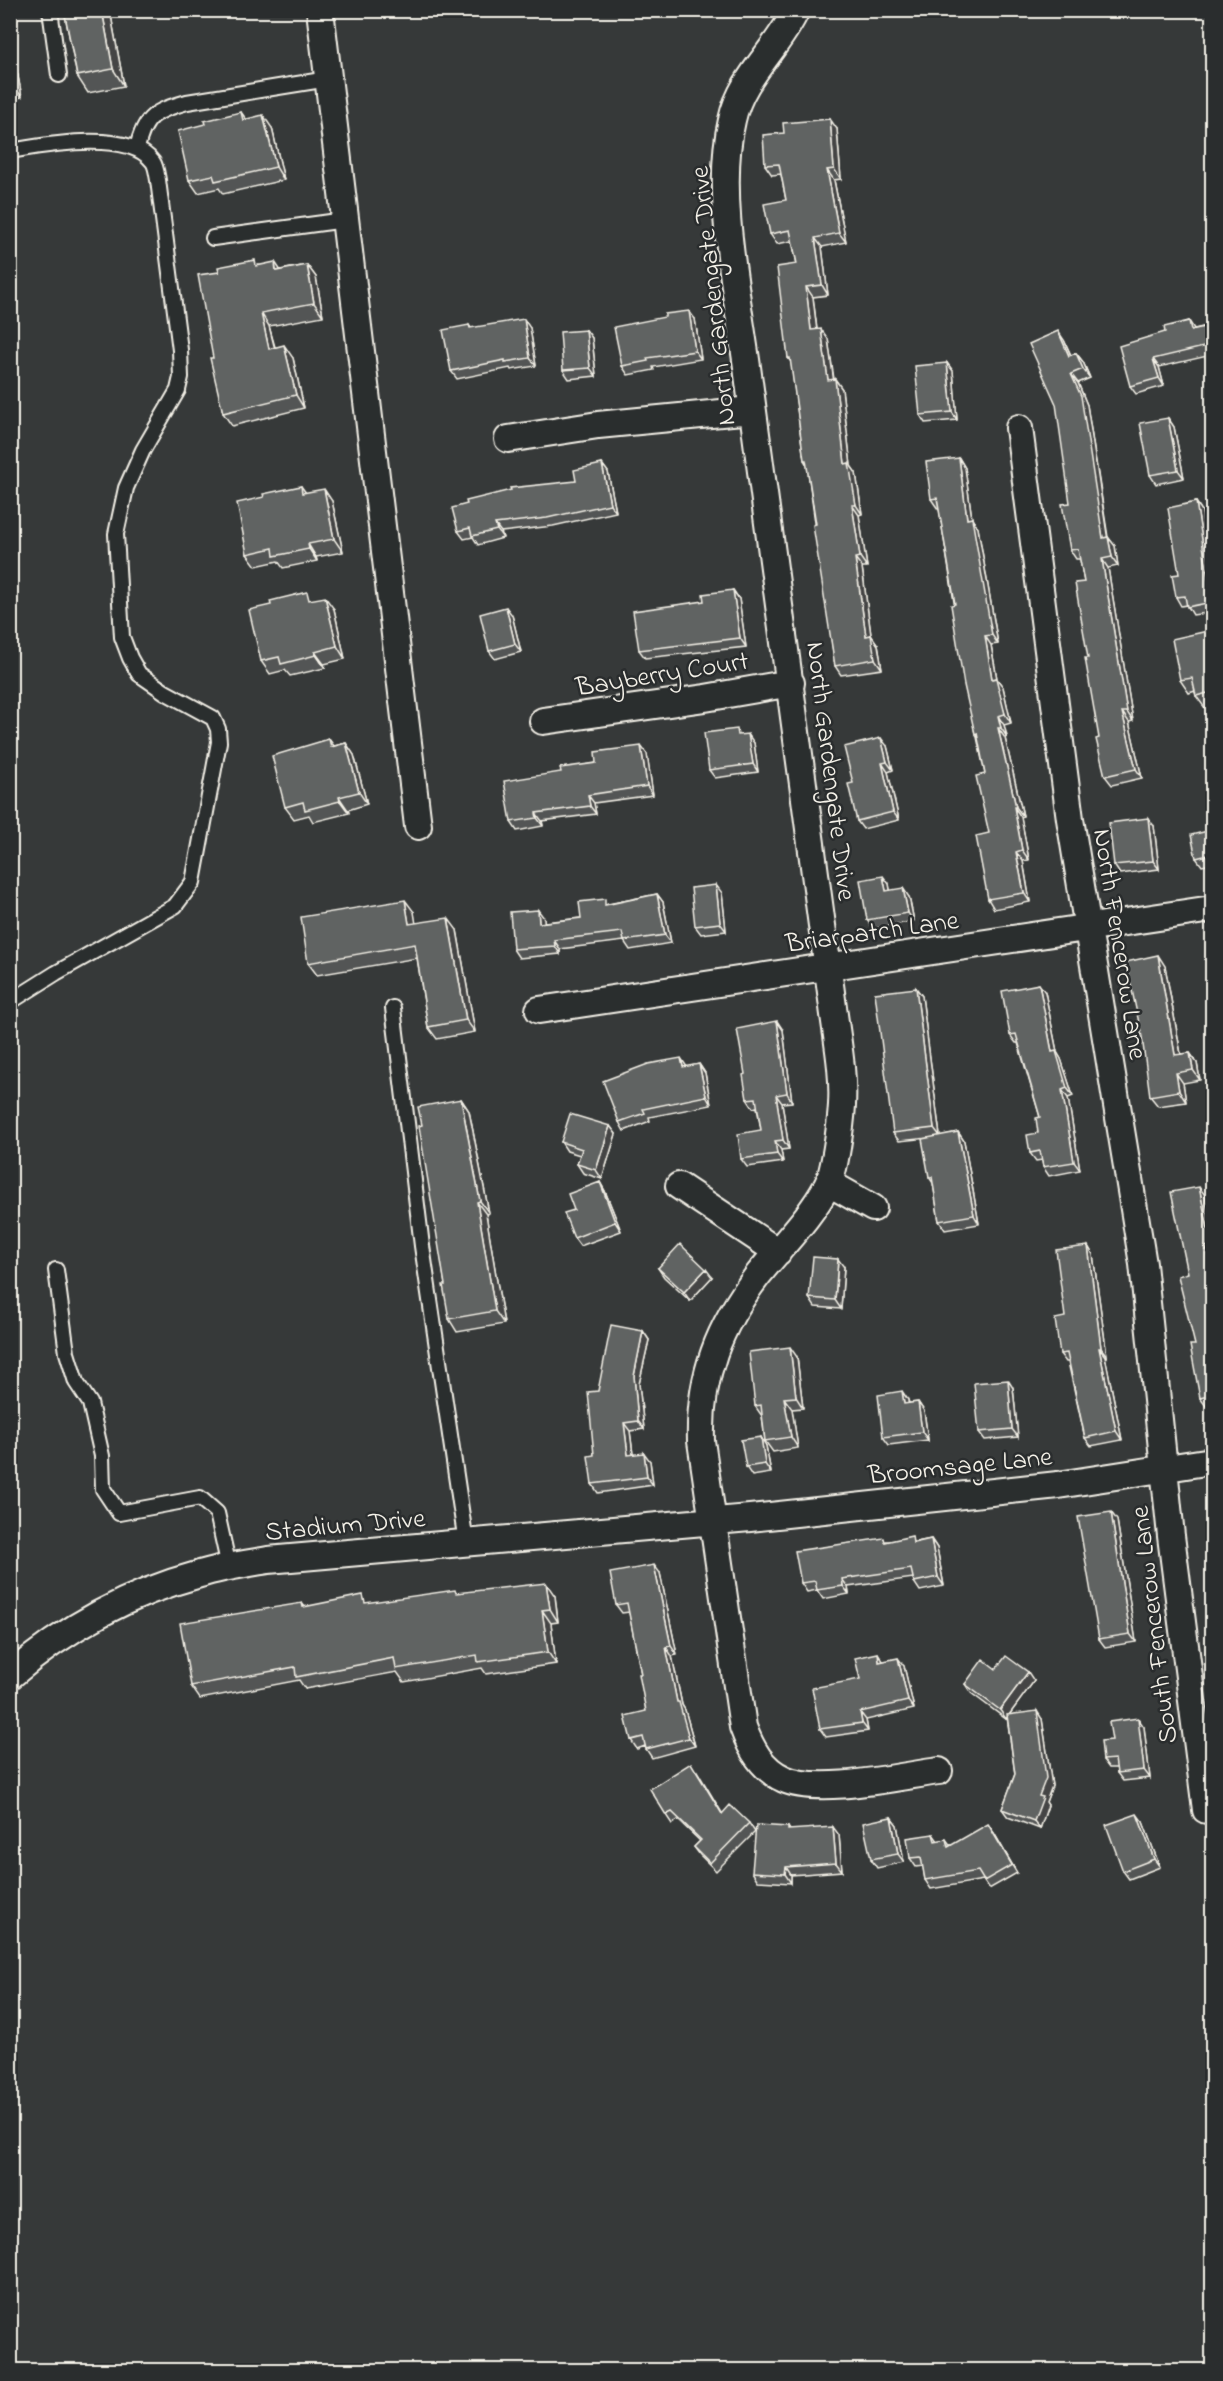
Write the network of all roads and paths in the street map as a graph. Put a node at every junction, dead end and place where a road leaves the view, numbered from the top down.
1 (50, 10) edge
2 (320, 10) edge
3 (796, 10) edge
4 (59, 75) dead end
5 (328, 80) junction
6 (136, 149) junction
7 (10, 151) edge
8 (345, 220) junction
9 (213, 238) dead end
10 (752, 410) junction
11 (1019, 428) dead end
12 (508, 439) dead end
13 (791, 683) junction
14 (543, 721) dead end
15 (418, 826) dead end
16 (1212, 909) edge
17 (1087, 930) junction
18 (827, 967) junction
19 (10, 1002) edge
20 (393, 1008) dead end
21 (539, 1010) dead end
22 (829, 1183) junction
23 (678, 1186) dead end
24 (873, 1208) dead end
25 (778, 1252) junction
26 (56, 1270) dead end
27 (1212, 1461) edge
28 (1165, 1469) junction
29 (713, 1520) junction
30 (466, 1543) junction
31 (229, 1568) junction
32 (10, 1676) edge
33 (939, 1771) dead end
34 (1206, 1809) dead end

1 - 4 lane
2 - 5 street
3 - 10 street, North Gardengate Drive
5 - 6 lane
5 - 8 street
6 - 7 lane
6 - 19 lane
8 - 9 lane
8 - 15 street
10 - 12 street
10 - 13 street, North Gardengate Drive
11 - 17 street, North Fencerow Lane
13 - 14 street, Bayberry Court
13 - 18 street, North Gardengate Drive
16 - 17 street, Briarpatch Lane
17 - 18 street, Briarpatch Lane
17 - 28 street, North Fencerow Lane
18 - 21 street, Briarpatch Lane
18 - 22 street, North Gardengate Drive
20 - 30 lane
22 - 24 street
22 - 25 street, North Gardengate Drive
23 - 25 street
25 - 29 street, North Gardengate Drive
26 - 31 lane
27 - 28 street, Broomsage Lane
28 - 29 street, Broomsage Lane
28 - 34 street, South Fencerow Lane
29 - 30 street, Stadium Drive
29 - 33 street, North Gardengate Drive
30 - 31 street, Stadium Drive
31 - 32 street, Stadium Drive

